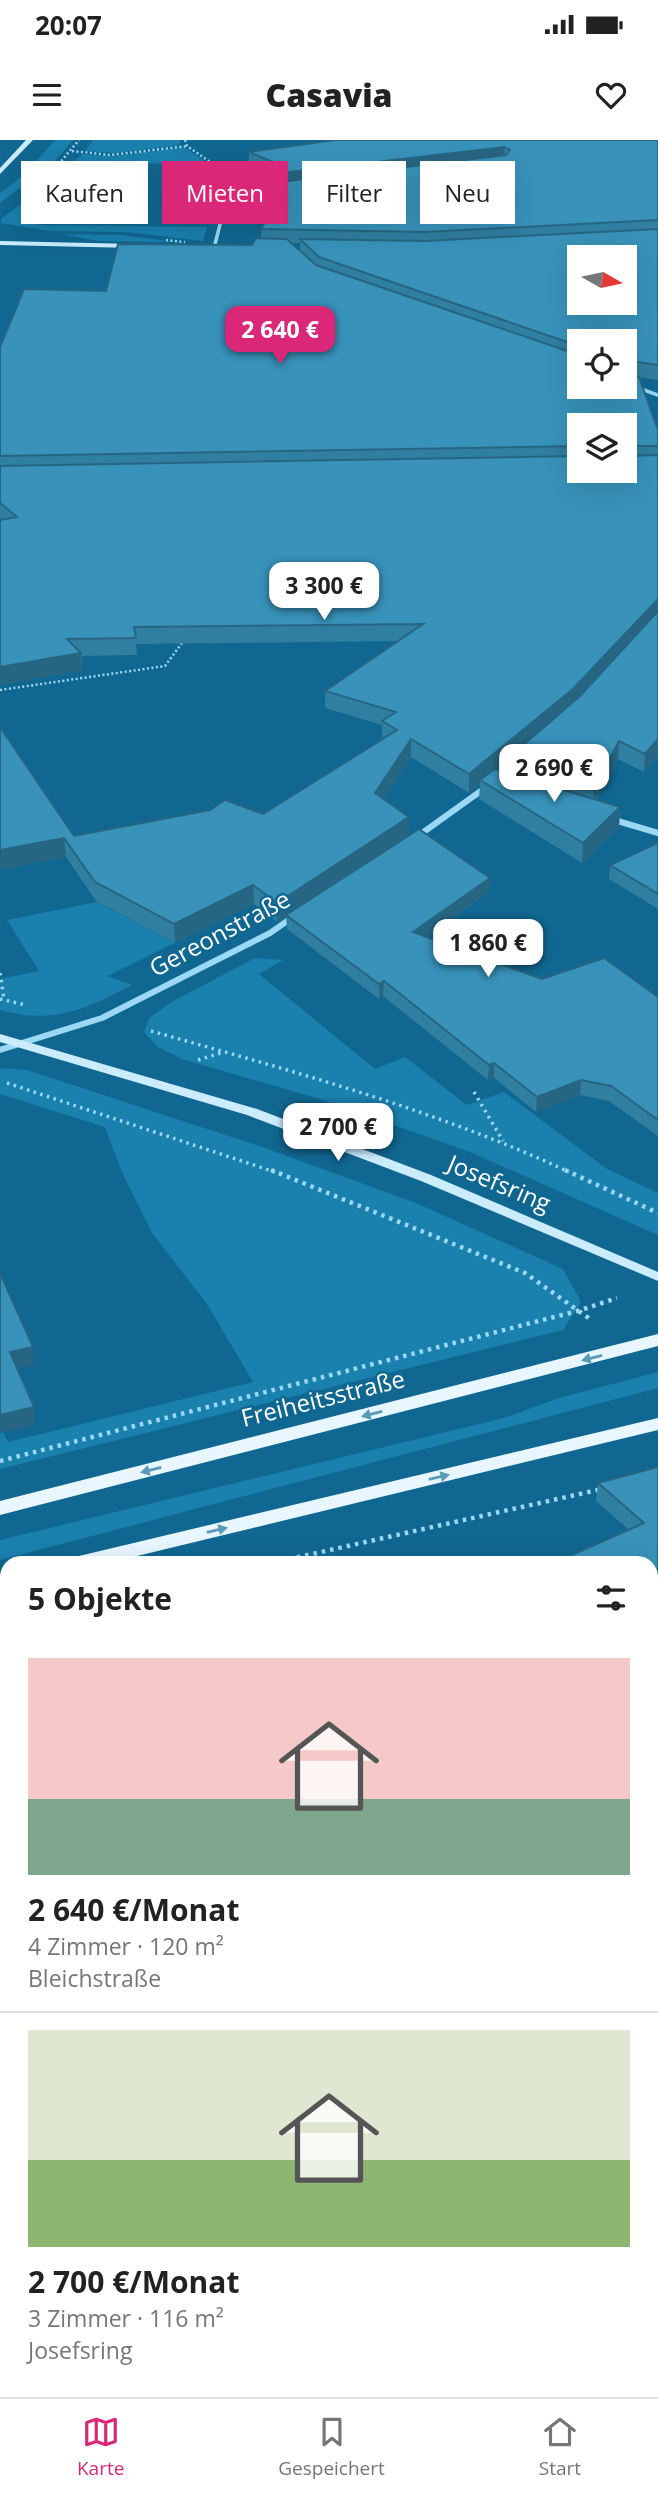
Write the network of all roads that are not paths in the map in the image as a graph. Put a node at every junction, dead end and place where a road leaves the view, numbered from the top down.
1 (30, 140) edge
2 (0, 172) edge
3 (220, 224) edge
4 (0, 243) edge
5 (145, 247) edge
6 (200, 248) edge
7 (214, 248) junction
8 (223, 248) edge
9 (637, 387) edge
10 (658, 395) edge
11 (493, 782) edge
12 (607, 817) edge
13 (658, 833) edge
14 (408, 842) edge
15 (305, 910) edge
16 (0, 1038) edge
17 (21, 1044) junction
18 (0, 1050) edge
19 (658, 1277) edge
20 (658, 1340) edge
21 (658, 1424) edge
22 (0, 1508) edge
23 (108, 1556) edge

1 - 2 main road
3 - 7 street
4 - 5 main road
6 - 7 main road
7 - 8 main road
9 - 10 street
11 - 14 street
12 - 13 street
15 - 17 street, Gereonstraße
16 - 17 main road, Josefsring
17 - 18 street, Gereonstraße
17 - 19 main road, Josefsring
20 -> 22 main road, Freiheitsstraße
23 -> 21 main road

